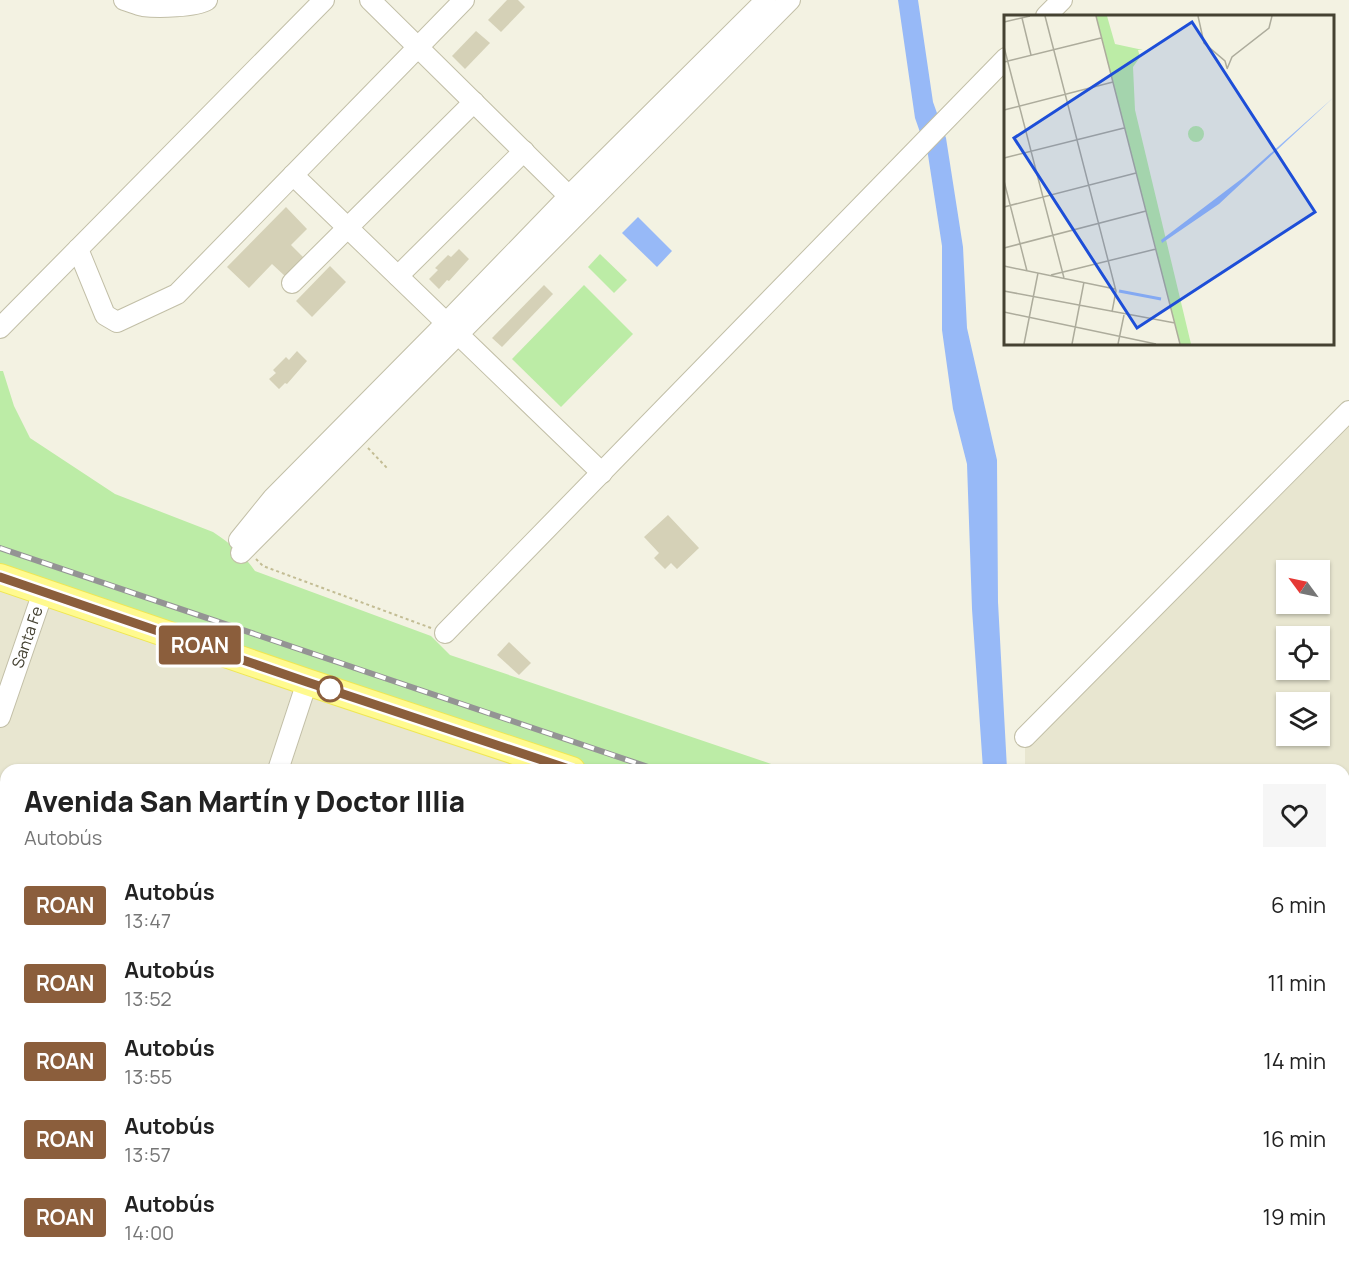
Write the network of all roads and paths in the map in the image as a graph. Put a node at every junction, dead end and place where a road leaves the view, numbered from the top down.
1 (124, 0) edge
2 (207, 0) edge
3 (324, 0) edge
4 (370, 0) edge
5 (464, 0) edge
6 (790, 0) edge
7 (1062, 0) edge
8 (763, 6) edge
9 (1047, 15) edge
10 (417, 47) junction
11 (1004, 59) edge
12 (474, 102) junction
13 (524, 151) junction
14 (293, 175) junction
15 (576, 202) junction
16 (348, 228) junction
17 (78, 249) junction
18 (398, 276) junction
19 (292, 283) dead end
20 (0, 328) edge
21 (452, 329) junction
22 (1349, 411) edge
23 (352, 432) junction
24 (387, 468) dead end
25 (602, 473) junction
26 (240, 549) joint
27 (0, 577) edge
28 (43, 592) junction
29 (445, 633) joint
30 (307, 682) junction
31 (0, 717) edge
32 (1025, 737) dead end
33 (280, 764) edge
34 (555, 764) edge

1 - 2 street
3 - 17 street
4 - 10 street
5 - 10 street
6 - 8 street
7 - 9 street
8 - 15 street
10 - 12 street
10 - 14 street
11 - 25 street
12 - 13 street
12 - 16 street
13 - 15 street
13 - 18 street
14 - 16 street
14 - 17 street
15 - 21 street
16 - 18 street
16 - 19 street
17 - 20 street
18 - 21 street
21 - 23 street
21 - 25 street
22 - 32 street
23 - 24 path
23 - 26 street
25 - 29 street
26 - 29 path
27 - 28 main road
28 - 30 main road
28 - 31 street, Santa Fe
30 - 33 street
30 - 34 main road

